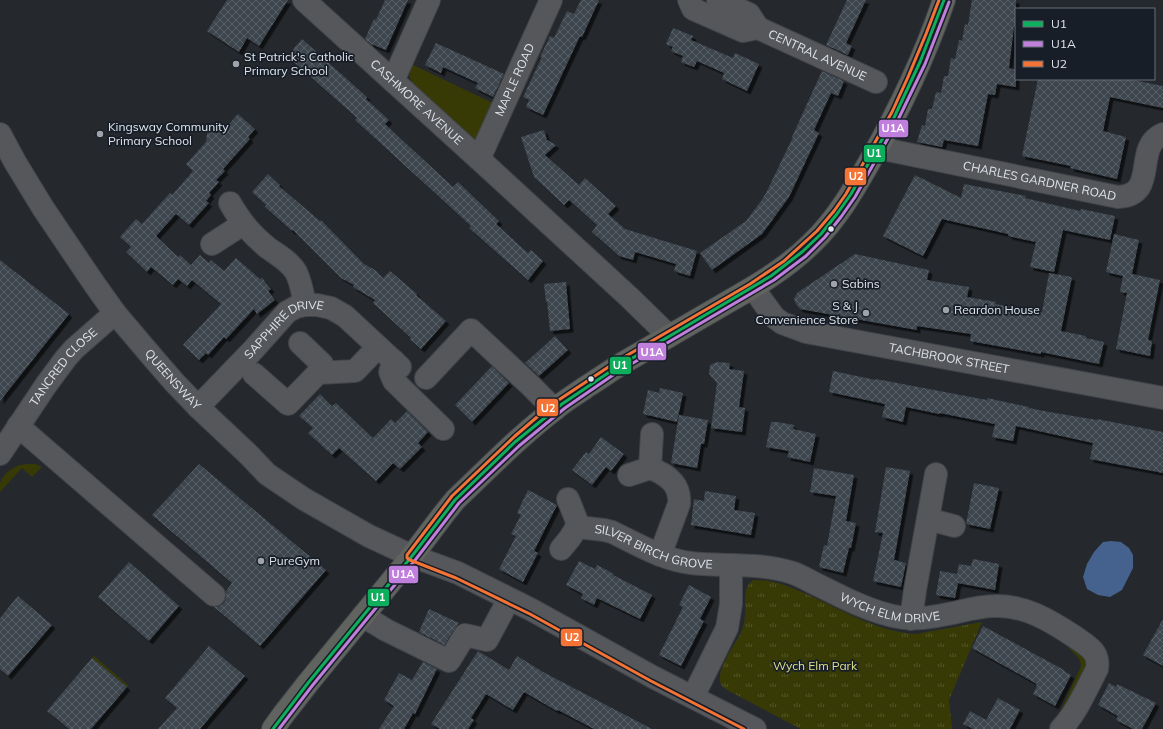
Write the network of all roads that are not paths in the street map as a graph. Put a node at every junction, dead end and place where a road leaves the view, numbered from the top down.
1 (304, 0) edge
2 (430, 0) edge
3 (551, 0) edge
4 (689, 0) edge
5 (718, 0) edge
6 (944, 0) edge
7 (758, 28) junction
8 (393, 81) junction
9 (876, 82) dead end
10 (0, 134) edge
11 (1163, 134) edge
12 (878, 148) junction
13 (479, 159) junction
14 (230, 204) dead end
15 (243, 224) junction
16 (212, 244) dead end
17 (753, 288) junction
18 (305, 305) junction
19 (115, 313) junction
20 (670, 336) junction
21 (300, 343) dead end
22 (391, 358) junction
23 (318, 373) junction
24 (254, 374) dead end
25 (426, 378) dead end
26 (1163, 398) edge
27 (198, 407) junction
28 (554, 409) junction
29 (18, 426) junction
30 (443, 429) dead end
31 (652, 434) dead end
32 (0, 454) edge
33 (650, 468) junction
34 (936, 474) dead end
35 (629, 475) dead end
36 (568, 499) dead end
37 (928, 519) junction
38 (954, 526) dead end
39 (577, 527) junction
40 (561, 549) dead end
41 (660, 555) junction
42 (412, 556) junction
43 (731, 566) junction
44 (214, 595) dead end
45 (509, 599) junction
46 (363, 616) junction
47 (911, 619) junction
48 (693, 697) junction
49 (273, 729) edge
50 (755, 729) edge
51 (1061, 729) edge

1 - 8 street, CASHMORE AVENUE
2 - 8 street
3 - 13 street, MAPLE ROAD
4 - 7 street, CENTRAL AVENUE
5 - 7 street, CENTRAL AVENUE
6 - 12 main road
7 - 9 street, CENTRAL AVENUE
8 - 13 street, CASHMORE AVENUE
10 - 19 street, QUEENSWAY
11 - 12 street, CHARLES GARDNER ROAD
12 - 17 main road
13 - 20 street, CASHMORE AVENUE
14 - 15 street
15 - 16 street
15 - 18 street
17 - 20 main road
17 - 26 street, TACHBROOK STREET
18 - 22 street, SAPPHIRE DRIVE
18 - 27 street, SAPPHIRE DRIVE
19 - 27 street, QUEENSWAY
19 - 29 street, TANCRED CLOSE
20 - 28 main road
21 - 23 street
22 - 23 street
22 - 30 street
23 - 24 street
25 - 28 street
27 - 42 street, QUEENSWAY
28 - 42 main road
29 - 32 street, TANCRED CLOSE
29 - 44 street
31 - 33 street
33 - 35 street
33 - 41 street
34 - 37 street
36 - 39 street, SILVER BIRCH GROVE
37 - 38 street
37 - 47 street
39 - 40 street, SILVER BIRCH GROVE
39 - 41 street, SILVER BIRCH GROVE
41 - 43 street, SILVER BIRCH GROVE
42 - 45 street, QUEENSWAY
42 - 46 main road
43 - 47 street, WYCH ELM DRIVE
43 - 48 street
45 - 46 street
45 - 48 street, QUEENSWAY
46 - 49 main road
47 - 51 street, WYCH ELM DRIVE
48 - 50 street, QUEENSWAY

